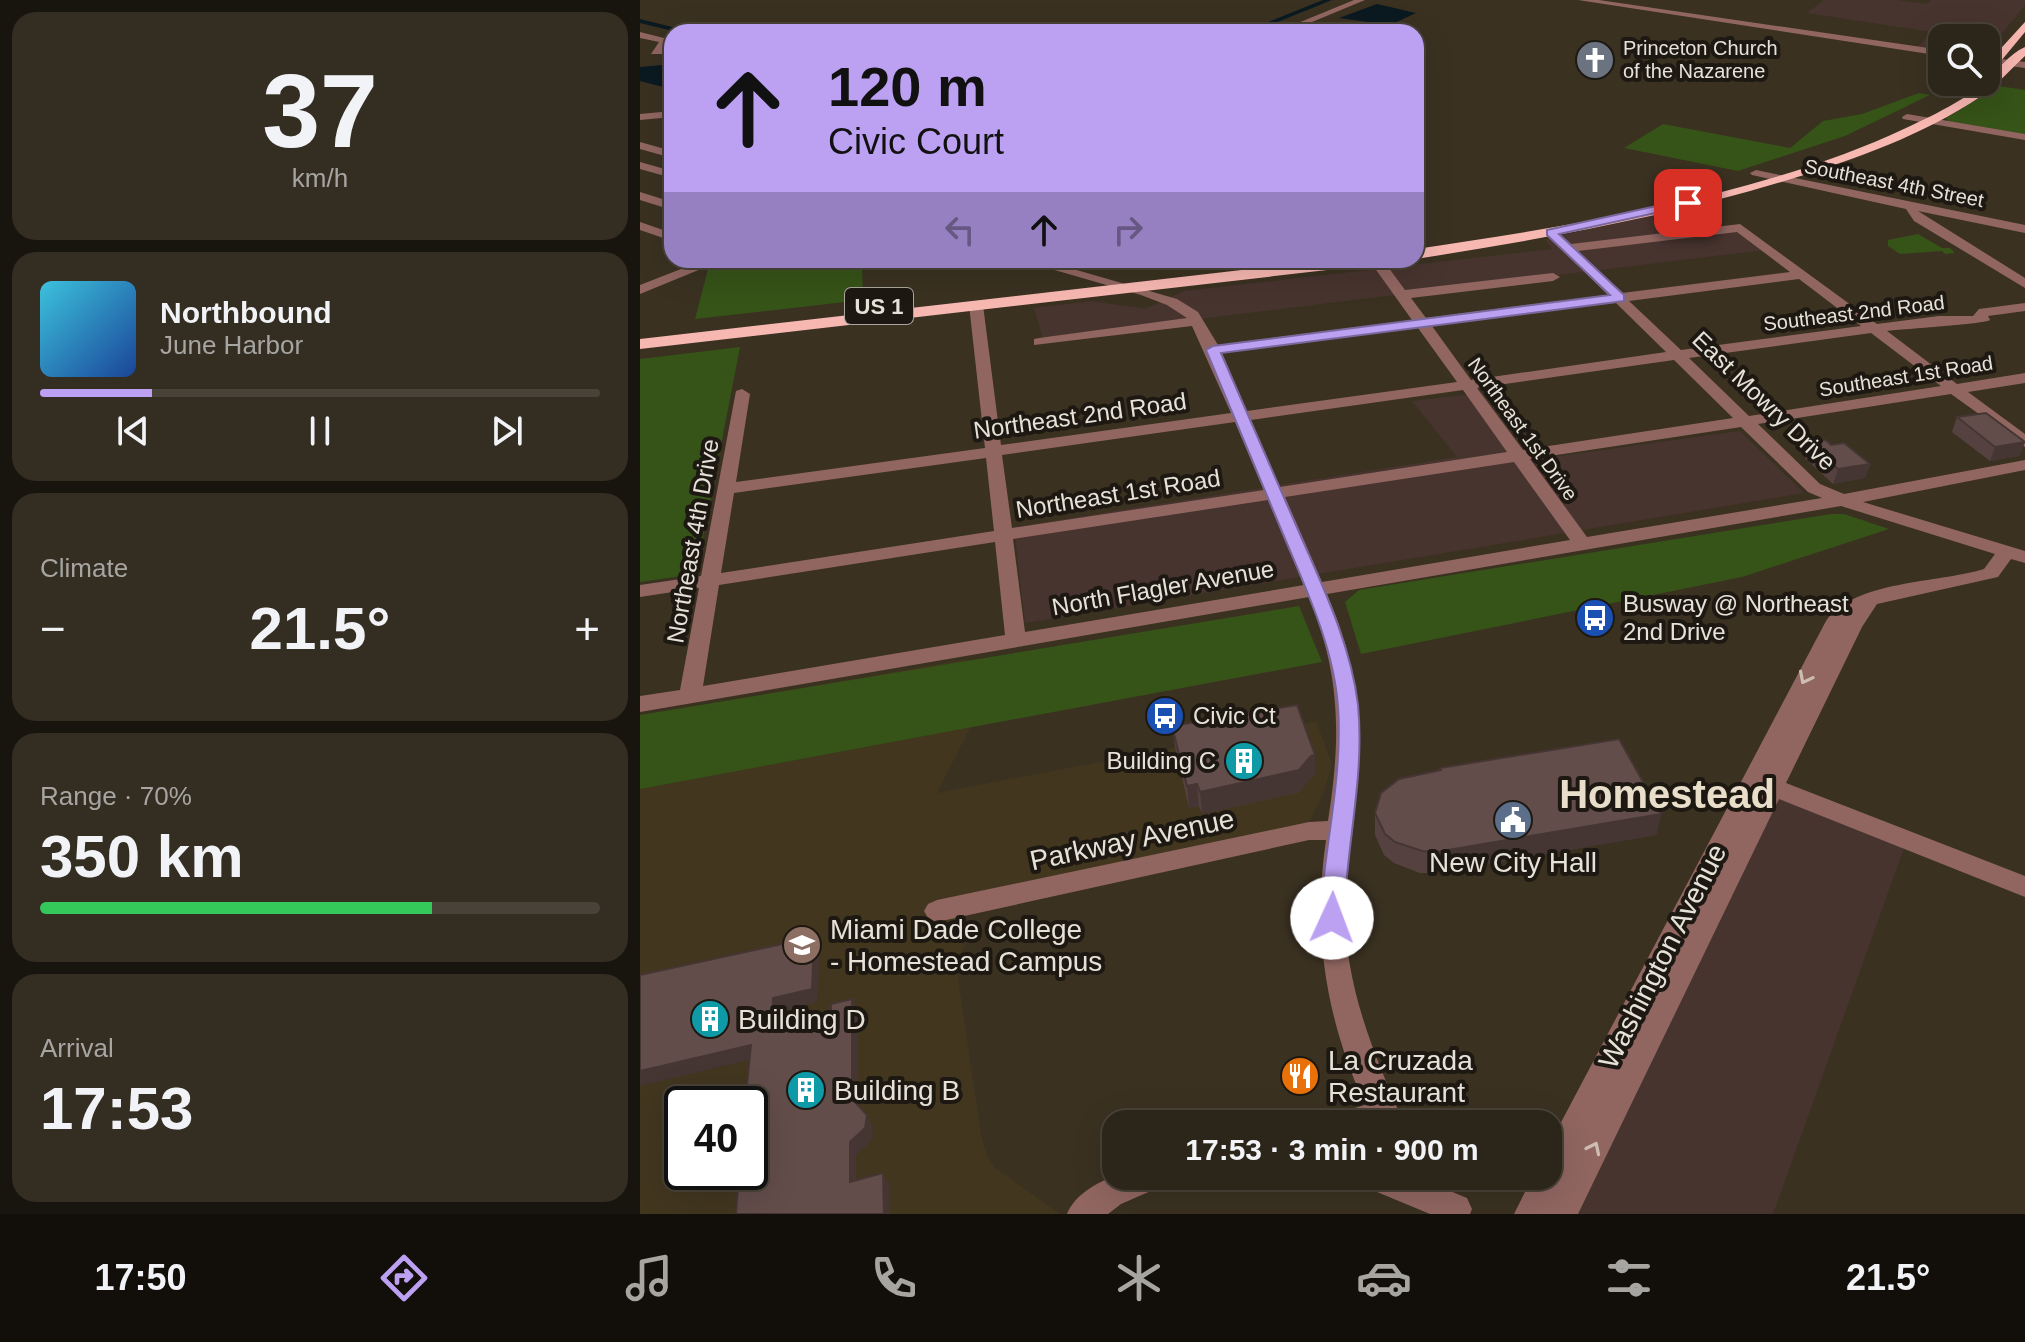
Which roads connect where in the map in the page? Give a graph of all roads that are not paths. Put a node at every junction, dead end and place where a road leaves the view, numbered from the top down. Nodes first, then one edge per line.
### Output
1 (1361, 0) edge
2 (1582, 0) edge
3 (1601, 0) edge
4 (1666, 2) edge
5 (1700, 3) dead end
6 (1695, 16) junction
7 (1300, 24) edge
8 (2025, 25) edge
9 (642, 37) edge
10 (664, 41) edge
11 (664, 45) edge
12 (2025, 50) edge
13 (664, 51) edge
14 (1928, 51) edge
15 (2000, 51) edge
16 (2019, 65) edge
17 (1944, 96) edge
18 (664, 115) edge
19 (640, 117) edge
20 (653, 117) junction
21 (1907, 117) junction
22 (1929, 121) junction
23 (640, 127) edge
24 (2025, 137) edge
25 (640, 145) edge
26 (664, 152) edge
27 (640, 165) edge
28 (664, 172) edge
29 (1756, 173) junction
30 (1775, 179) junction
31 (640, 196) edge
32 (664, 204) edge
33 (1627, 205) junction
34 (1912, 207) junction
35 (1531, 225) junction
36 (640, 226) edge
37 (2025, 229) edge
38 (1551, 232) junction
39 (664, 234) edge
40 (1424, 242) edge
41 (1568, 248) junction
42 (1440, 250) junction
43 (1424, 253) edge
44 (695, 268) edge
45 (1053, 268) edge
46 (1077, 268) edge
47 (1086, 268) edge
48 (1212, 268) edge
49 (1301, 268) edge
50 (1380, 268) edge
51 (1803, 274) junction
52 (1553, 277) dead end
53 (1100, 281) junction
54 (2025, 284) edge
55 (1130, 287) junction
56 (642, 288) edge
57 (1402, 295) junction
58 (1620, 298) junction
59 (976, 305) junction
60 (2025, 307) edge
61 (1188, 321) junction
62 (1422, 323) junction
63 (1874, 329) junction
64 (640, 333) edge
65 (1039, 342) dead end
66 (640, 344) edge
67 (1213, 350) junction
68 (1679, 356) junction
69 (2025, 378) edge
70 (1468, 386) junction
71 (1954, 389) junction
72 (742, 394) dead end
73 (1242, 418) junction
74 (1746, 422) junction
75 (2025, 442) edge
76 (993, 453) junction
77 (1518, 456) junction
78 (2025, 465) edge
79 (726, 489) junction
80 (1274, 494) junction
81 (1838, 500) junction
82 (1004, 536) junction
83 (1582, 543) junction
84 (2016, 554) edge
85 (711, 581) junction
86 (1315, 589) junction
87 (640, 591) edge
88 (1016, 640) junction
89 (690, 696) junction
90 (640, 704) edge
91 (1763, 782) junction
92 (1340, 830) junction
93 (2025, 887) edge
94 (937, 911) dead end
95 (1382, 1110) edge
96 (1117, 1190) edge
97 (1408, 1190) edge
98 (1436, 1190) edge
99 (1459, 1212) edge
100 (1083, 1214) edge
101 (1530, 1214) edge
102 (1561, 1214) edge

1 - 7 street
2 - 6 street
3 - 4 street
4 - 5 street
4 - 6 street
6 - 14 street
8 - 15 highway
9 - 10 street
11 - 13 street
12 - 16 highway
16 - 22 highway
17 - 21 highway
18 - 20 street
19 - 20 street
20 - 23 street
21 - 22 street
21 - 29 highway
22 - 24 street
22 - 30 highway
25 - 26 street
27 - 28 street
29 - 30 street, Southeast 4th Street
29 - 33 highway
30 - 34 street, Southeast 4th Street
30 - 38 highway
31 - 32 street
33 - 35 highway
33 - 38 highway
34 - 37 street, Southeast 4th Street
34 - 54 street
35 - 40 highway
35 - 42 highway
36 - 39 street
38 - 41 street, East Mowry Drive
38 - 42 highway
41 - 51 street
41 - 58 street, East Mowry Drive
42 - 43 highway
44 - 56 street
45 - 46 street
47 - 53 street
48 - 53 highway, US 1
49 - 55 highway, US 1
50 - 57 street, Northeast 1st Drive
51 - 58 street
51 - 63 street
52 - 57 street
53 - 55 street
53 - 64 highway, US 1
55 - 59 highway, US 1
55 - 61 street
57 - 62 street, Northeast 1st Drive
58 - 62 street
58 - 68 street, East Mowry Drive
59 - 66 highway, US 1
59 - 76 street
60 - 63 street, Southeast 2nd Road
61 - 65 street
61 - 67 street
62 - 67 street
62 - 70 street, Northeast 1st Drive
63 - 68 street, Southeast 2nd Road
63 - 71 street
67 - 73 street
68 - 70 street, Northeast 2nd Road
68 - 74 street, East Mowry Drive
69 - 71 street, Southeast 1st Road
70 - 73 street, Northeast 2nd Road
70 - 77 street, Northeast 1st Drive
71 - 74 street, Southeast 1st Road
71 - 75 street
72 - 79 street, Northeast 4th Drive
73 - 76 street, Northeast 2nd Road
73 - 80 street
74 - 77 street, Northeast 1st Road
74 - 81 street, East Mowry Drive
76 - 79 street, Northeast 2nd Road
76 - 82 street
77 - 80 street, Northeast 1st Road
77 - 83 street, Northeast 1st Drive
78 - 81 street, North Flagler Avenue
79 - 85 street, Northeast 4th Drive
80 - 82 street, Northeast 1st Road
80 - 86 street
81 - 83 street, North Flagler Avenue
81 - 84 street, East Mowry Drive
82 - 85 street, Northeast 1st Road
82 - 88 street
83 - 86 street, North Flagler Avenue
84 - 91 street, Washington Avenue
85 - 87 street, Northeast 1st Road
85 - 89 street, Northeast 4th Drive
86 - 88 street, North Flagler Avenue
86 - 92 street
88 - 89 street, North Flagler Avenue
89 - 90 street, North Flagler Avenue
91 - 93 street
91 - 101 street, Washington Avenue
102 -> 91 street, Washington Avenue
92 - 94 street, Parkway Avenue
92 - 95 street
96 - 100 street
97 - 99 street
98 - 99 street

